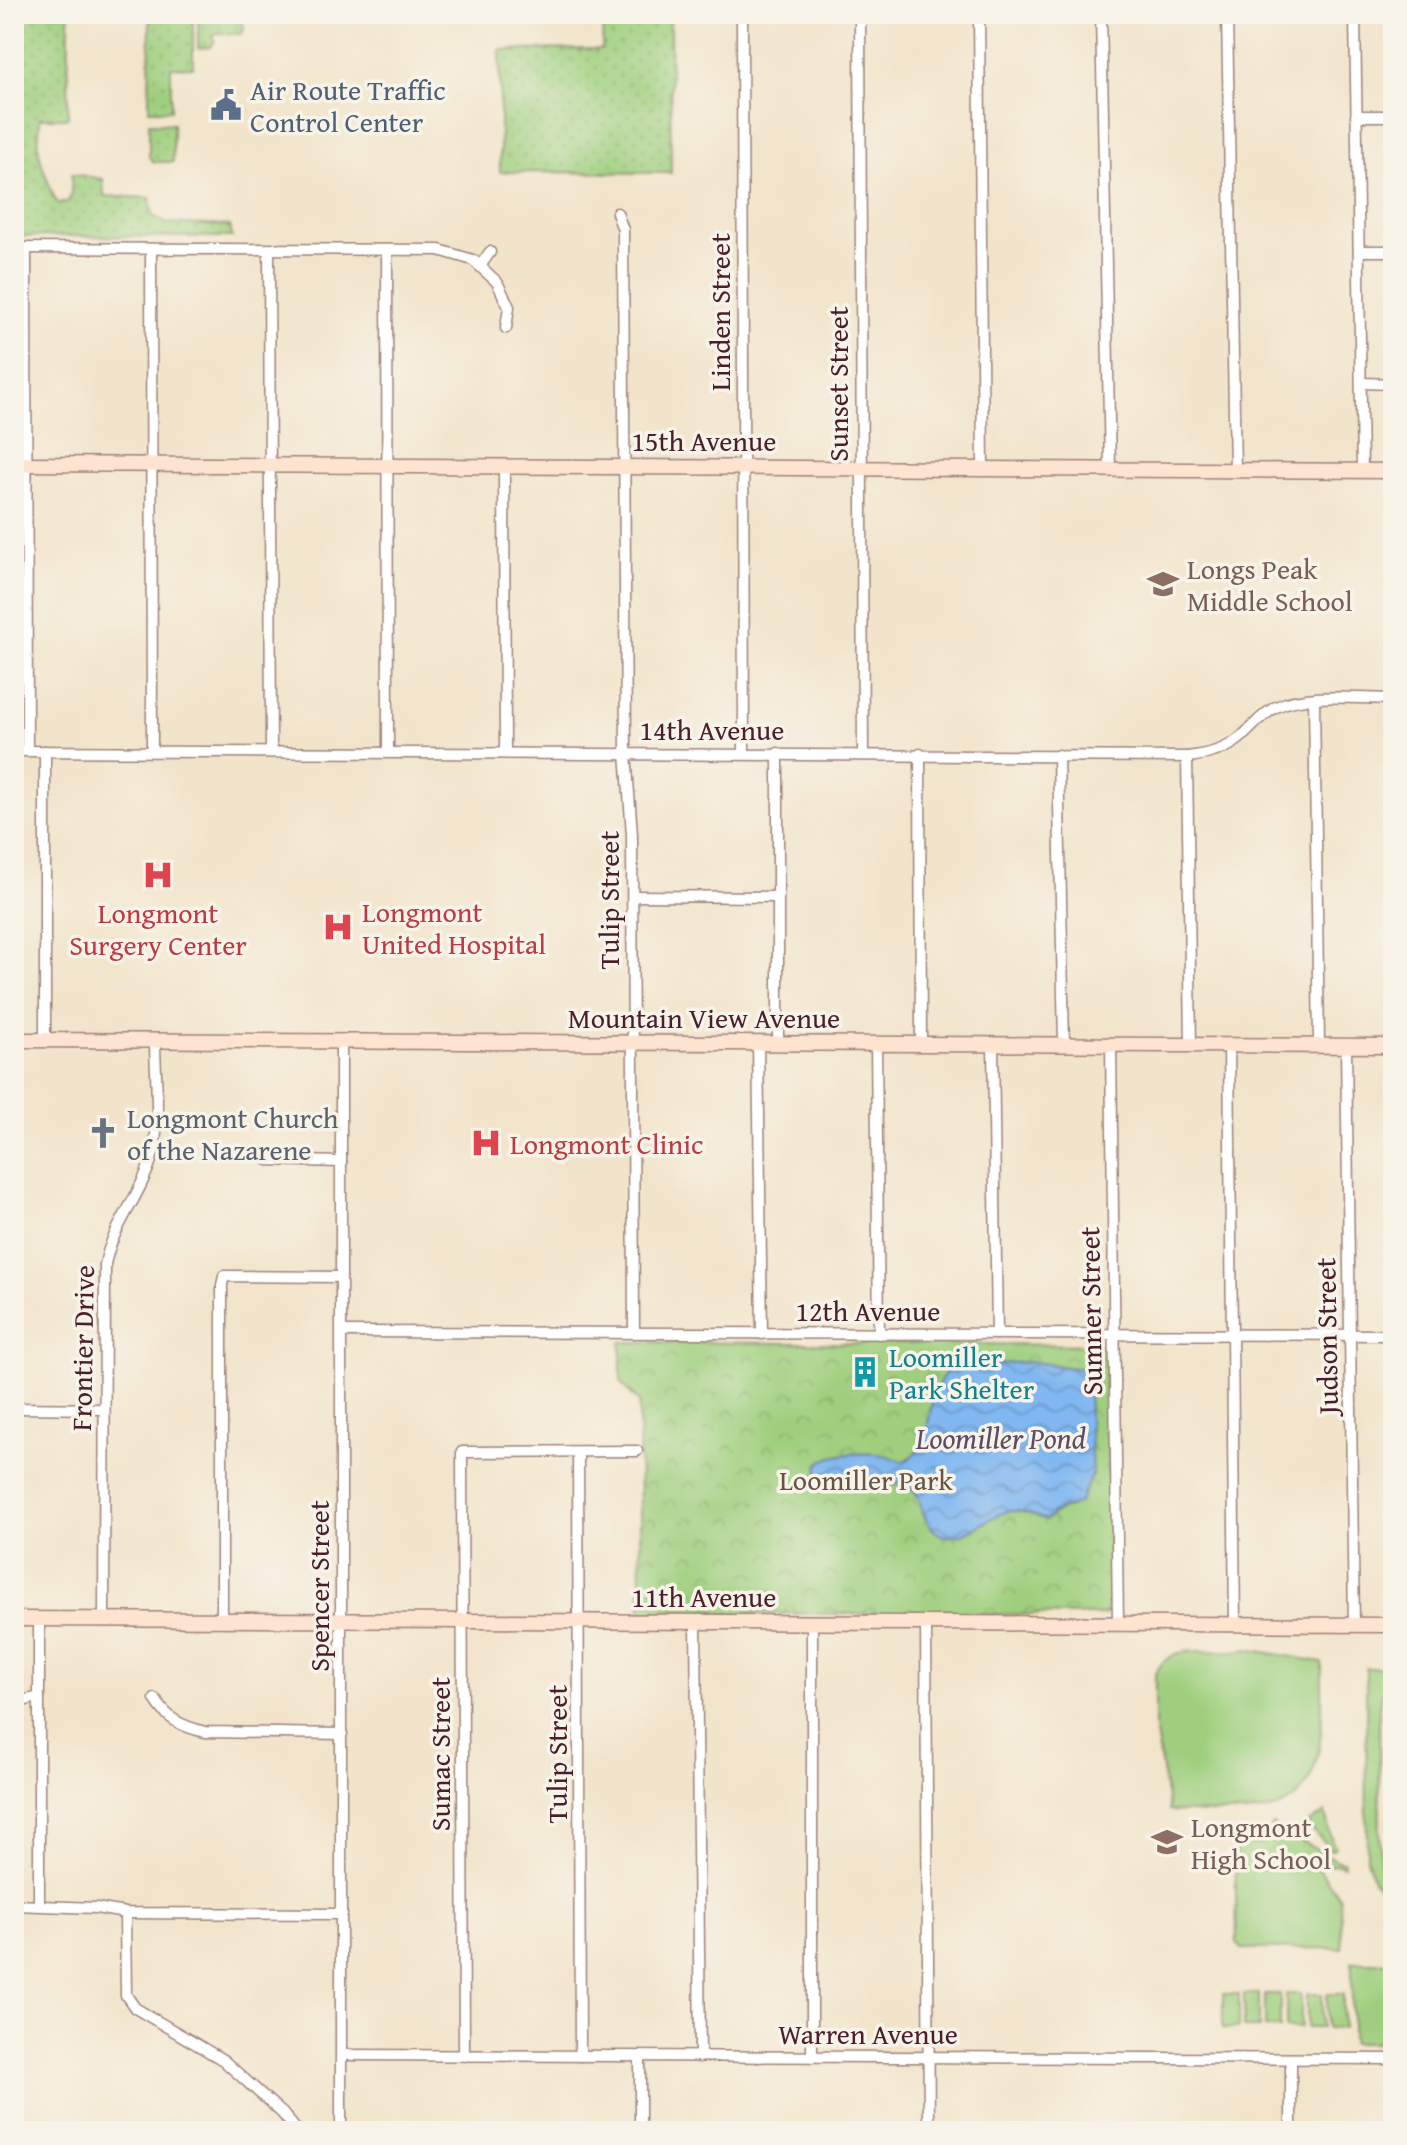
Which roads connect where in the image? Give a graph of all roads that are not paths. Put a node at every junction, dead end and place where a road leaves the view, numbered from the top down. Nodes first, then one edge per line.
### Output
1 (742, 14) edge
2 (860, 14) edge
3 (979, 14) edge
4 (1101, 14) edge
5 (1227, 14) edge
6 (1355, 14) edge
7 (1356, 116) junction
8 (1393, 116) edge
9 (617, 213) dead end
10 (20, 248) edge
11 (151, 249) junction
12 (269, 250) junction
13 (387, 250) junction
14 (1359, 251) junction
15 (1393, 251) edge
16 (490, 252) dead end
17 (480, 266) junction
18 (506, 328) dead end
19 (1361, 383) junction
20 (1393, 384) edge
21 (20, 464) edge
22 (152, 464) junction
23 (270, 465) junction
24 (388, 465) junction
25 (504, 465) junction
26 (624, 466) junction
27 (744, 466) junction
28 (862, 467) junction
29 (983, 468) junction
30 (1110, 469) junction
31 (1235, 470) junction
32 (1362, 471) junction
33 (1393, 471) edge
34 (1314, 699) junction
35 (1393, 699) edge
36 (14, 751) edge
37 (27, 751) junction
38 (45, 751) junction
39 (152, 751) junction
40 (271, 751) junction
41 (388, 751) junction
42 (505, 752) junction
43 (626, 753) junction
44 (778, 753) junction
45 (863, 753) junction
46 (744, 754) junction
47 (920, 754) junction
48 (1058, 755) junction
49 (1187, 757) junction
50 (633, 896) junction
51 (778, 897) junction
52 (14, 1040) edge
53 (45, 1040) junction
54 (155, 1040) junction
55 (341, 1041) junction
56 (632, 1043) junction
57 (758, 1043) junction
58 (778, 1043) junction
59 (876, 1043) junction
60 (921, 1044) junction
61 (993, 1044) junction
62 (1064, 1044) junction
63 (1111, 1045) junction
64 (1191, 1045) junction
65 (1229, 1045) junction
66 (1319, 1045) junction
67 (1346, 1046) junction
68 (1393, 1046) edge
69 (268, 1160) dead end
70 (341, 1162) junction
71 (341, 1277) junction
72 (342, 1332) junction
73 (634, 1333) junction
74 (762, 1334) junction
75 (879, 1334) junction
76 (997, 1334) junction
77 (1115, 1335) junction
78 (1232, 1335) junction
79 (1350, 1335) junction
80 (1393, 1335) edge
81 (14, 1408) edge
82 (104, 1409) junction
83 (637, 1451) dead end
84 (578, 1452) junction
85 (14, 1619) edge
86 (39, 1619) junction
87 (104, 1619) junction
88 (222, 1620) junction
89 (342, 1620) junction
90 (462, 1621) junction
91 (578, 1622) junction
92 (696, 1622) junction
93 (812, 1622) junction
94 (926, 1623) junction
95 (1118, 1624) junction
96 (1235, 1624) junction
97 (1354, 1625) junction
98 (1393, 1625) edge
99 (39, 1697) junction
100 (155, 1699) dead end
101 (14, 1703) edge
102 (342, 1734) junction
103 (14, 1905) edge
104 (39, 1905) junction
105 (125, 1913) junction
106 (342, 1914) junction
107 (342, 2055) junction
108 (464, 2056) junction
109 (580, 2056) junction
110 (640, 2057) junction
111 (700, 2057) junction
112 (812, 2057) junction
113 (929, 2058) junction
114 (1291, 2059) junction
115 (1393, 2059) edge
116 (297, 2131) edge
117 (341, 2131) edge
118 (640, 2131) edge
119 (929, 2131) edge
120 (1291, 2131) edge

1 - 27 street, Linden Street
2 - 28 street, Sunset Street
3 - 29 street
4 - 30 street
5 - 31 street
6 - 7 street
7 - 8 street
7 - 14 street
9 - 26 street, Tulip Street
10 - 11 street
10 - 21 street
11 - 12 street
11 - 22 street
12 - 13 street
12 - 23 street
13 - 17 street
13 - 24 street
14 - 15 street
14 - 19 street
16 - 17 street
17 - 18 street
19 - 20 street
19 - 32 street
21 - 22 street, 15th Avenue
21 - 37 street
22 - 23 street, 15th Avenue
22 - 39 street
23 - 24 street, 15th Avenue
23 - 40 street
24 - 25 street, 15th Avenue
24 - 41 street
25 - 26 street, 15th Avenue
25 - 42 street
26 - 27 street, 15th Avenue
26 - 43 street, Tulip Street
27 - 28 street, 15th Avenue
27 - 46 street, Linden Street
28 - 29 street, 15th Avenue
28 - 45 street, Sunset Street
29 - 30 street, 15th Avenue
30 - 31 street, 15th Avenue
31 - 32 street, 15th Avenue
32 - 33 street, 15th Avenue
34 - 35 street, 14th Avenue
34 - 49 street, 14th Avenue
34 - 66 street
36 - 37 street, 14th Avenue
37 - 38 street, 14th Avenue
38 - 39 street, 14th Avenue
38 - 53 street
39 - 40 street, 14th Avenue
40 - 41 street, 14th Avenue
41 - 42 street, 14th Avenue
42 - 43 street, 14th Avenue
43 - 46 street, 14th Avenue
43 - 50 street, Tulip Street
44 - 45 street, 14th Avenue
44 - 46 street, 14th Avenue
44 - 51 street
45 - 47 street, 14th Avenue
47 - 48 street, 14th Avenue
47 - 60 street
48 - 49 street, 14th Avenue
48 - 62 street
49 - 64 street
50 - 51 street
50 - 56 street, Tulip Street
51 - 58 street
52 - 53 street, Mountain View Avenue
53 - 54 street, Mountain View Avenue
54 - 55 street, Mountain View Avenue
54 - 82 street, Frontier Drive
55 - 56 street, Mountain View Avenue
55 - 70 street, Spencer Street
56 - 57 street, Mountain View Avenue
56 - 73 street, Tulip Street
57 - 58 street, Mountain View Avenue
57 - 74 street
58 - 59 street, Mountain View Avenue
59 - 60 street, Mountain View Avenue
59 - 75 street
60 - 61 street, Mountain View Avenue
61 - 62 street, Mountain View Avenue
61 - 76 street
62 - 63 street, Mountain View Avenue
63 - 64 street, Mountain View Avenue
63 - 77 street, Sumner Street
64 - 65 street, Mountain View Avenue
65 - 66 street, Mountain View Avenue
65 - 78 street
66 - 67 street, Mountain View Avenue
67 - 68 street, Mountain View Avenue
67 - 79 street, Judson Street
69 - 70 street
70 - 71 street, Spencer Street
71 - 72 street, Spencer Street
71 - 88 street
72 - 73 street, 12th Avenue
72 - 89 street, Spencer Street
73 - 74 street, 12th Avenue
74 - 75 street, 12th Avenue
75 - 76 street, 12th Avenue
76 - 77 street, 12th Avenue
77 - 78 street, 12th Avenue
77 - 95 street, Sumner Street
78 - 79 street, 12th Avenue
78 - 96 street
79 - 80 street, 12th Avenue
79 - 97 street, Judson Street
81 - 82 street
82 - 87 street, Frontier Drive
83 - 84 street
84 - 90 street, Sumac Street
84 - 91 street, Tulip Street
85 - 86 street, 11th Avenue
86 - 87 street, 11th Avenue
86 - 99 street
87 - 88 street, 11th Avenue
88 - 89 street, 11th Avenue
89 - 90 street, 11th Avenue
89 - 102 street, Spencer Street
90 - 91 street, 11th Avenue
90 - 108 street, Sumac Street
91 - 92 street, 11th Avenue
91 - 109 street, Tulip Street
92 - 93 street, 11th Avenue
92 - 111 street
93 - 94 street, 11th Avenue
93 - 112 street
94 - 95 street, 11th Avenue
94 - 113 street
95 - 96 street, 11th Avenue
96 - 97 street, 11th Avenue
97 - 98 street, 11th Avenue
99 - 101 street
99 - 104 street
100 - 102 street
102 - 106 street, Spencer Street
103 - 104 street
104 - 105 street
105 - 106 street
105 - 116 street
106 - 107 street, Spencer Street
107 - 108 street, Warren Avenue
107 - 117 street, Spencer Street
108 - 109 street, Warren Avenue
109 - 110 street, Warren Avenue
110 - 111 street, Warren Avenue
110 - 118 street
111 - 112 street, Warren Avenue
112 - 113 street, Warren Avenue
113 - 114 street, Warren Avenue
113 - 119 street
114 - 115 street, Warren Avenue
114 - 120 street

